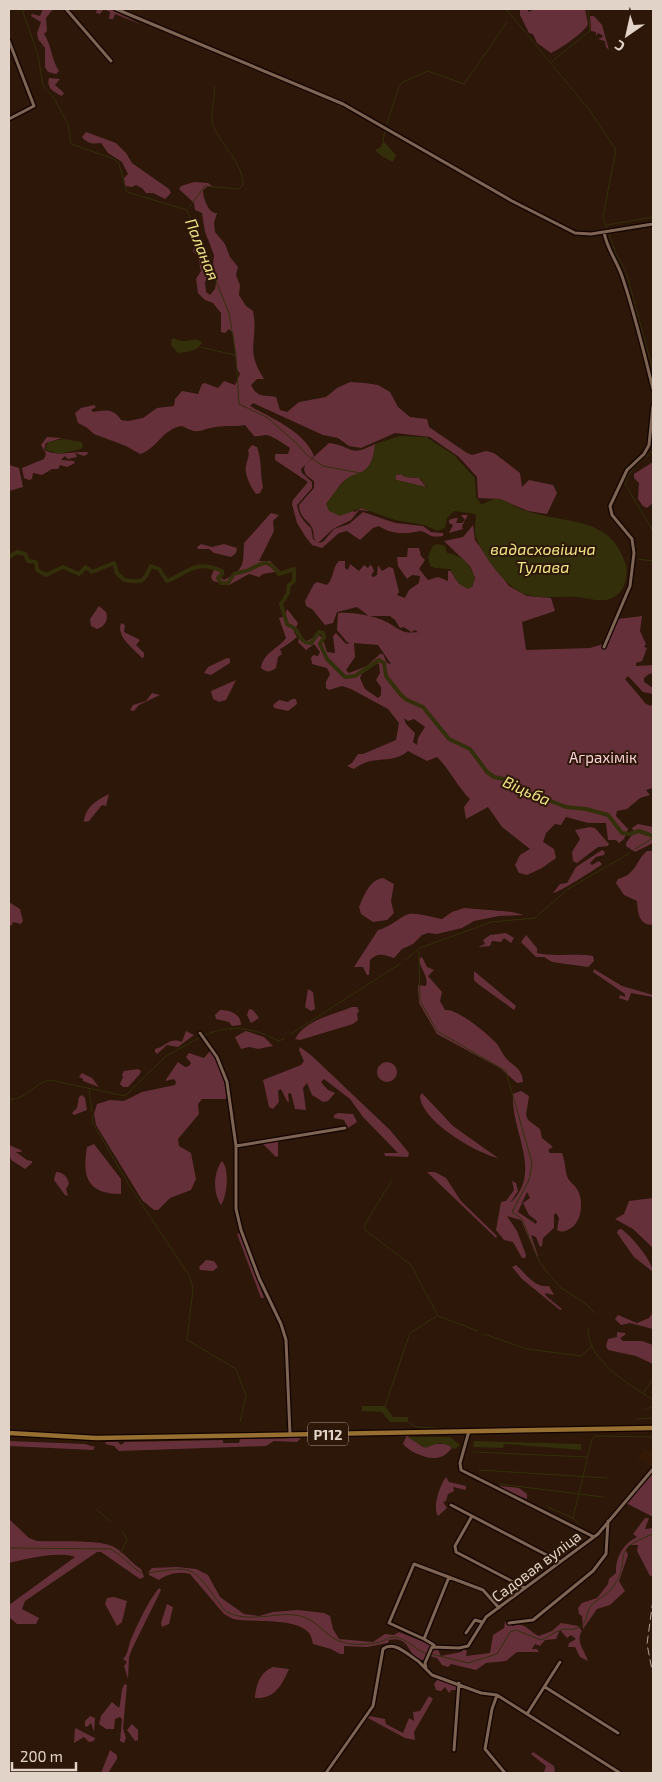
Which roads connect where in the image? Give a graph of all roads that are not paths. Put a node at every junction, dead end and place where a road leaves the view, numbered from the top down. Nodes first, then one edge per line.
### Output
1 (66, 9) edge
2 (116, 9) edge
3 (9, 41) edge
4 (111, 60) dead end
5 (9, 120) edge
6 (653, 224) edge
7 (604, 232) junction
8 (653, 389) edge
9 (653, 406) edge
10 (604, 647) dead end
11 (200, 1033) dead end
12 (346, 1128) dead end
13 (237, 1146) junction
14 (653, 1428) edge
15 (469, 1431) junction
16 (9, 1433) edge
17 (290, 1434) junction
18 (653, 1468) edge
19 (451, 1505) dead end
20 (472, 1516) junction
21 (608, 1521) junction
22 (594, 1537) junction
23 (560, 1562) junction
24 (449, 1576) junction
25 (525, 1588) junction
26 (499, 1608) junction
27 (482, 1622) junction
28 (509, 1623) dead end
29 (466, 1633) dead end
30 (424, 1638) junction
31 (435, 1646) junction
32 (418, 1661) junction
33 (426, 1661) junction
34 (560, 1662) dead end
35 (426, 1669) junction
36 (459, 1683) junction
37 (545, 1687) junction
38 (497, 1696) junction
39 (527, 1714) junction
40 (618, 1733) dead end
41 (454, 1750) dead end
42 (326, 1773) edge
43 (505, 1773) edge
44 (620, 1773) edge

1 - 4 street
2 - 7 street
3 - 5 street
6 - 7 street
7 - 8 street
9 - 10 street
11 - 13 street
12 - 13 street
13 - 17 street
14 - 15 main road, Р112
15 - 17 main road, Р112
15 - 22 street
16 - 17 main road, Р112
18 - 21 street, Садовая вуліца
19 - 20 street
20 - 23 street
20 - 25 street
21 - 22 street, Садовая вуліца
21 - 28 street
22 - 23 street, Садовая вуліца
23 - 25 street, Садовая вуліца
24 - 26 street
24 - 30 street
24 - 30 street
25 - 26 street, Садовая вуліца
26 - 27 street, Садовая вуліца
27 - 29 street
27 - 31 street, Садовая вуліца
30 - 31 street
31 - 33 street
32 - 33 street
32 - 35 street
32 - 42 street
33 - 35 street
34 - 37 street
35 - 36 street
36 - 38 street
36 - 41 street
37 - 39 street
37 - 40 street
38 - 39 street
38 - 43 street
39 - 44 street

